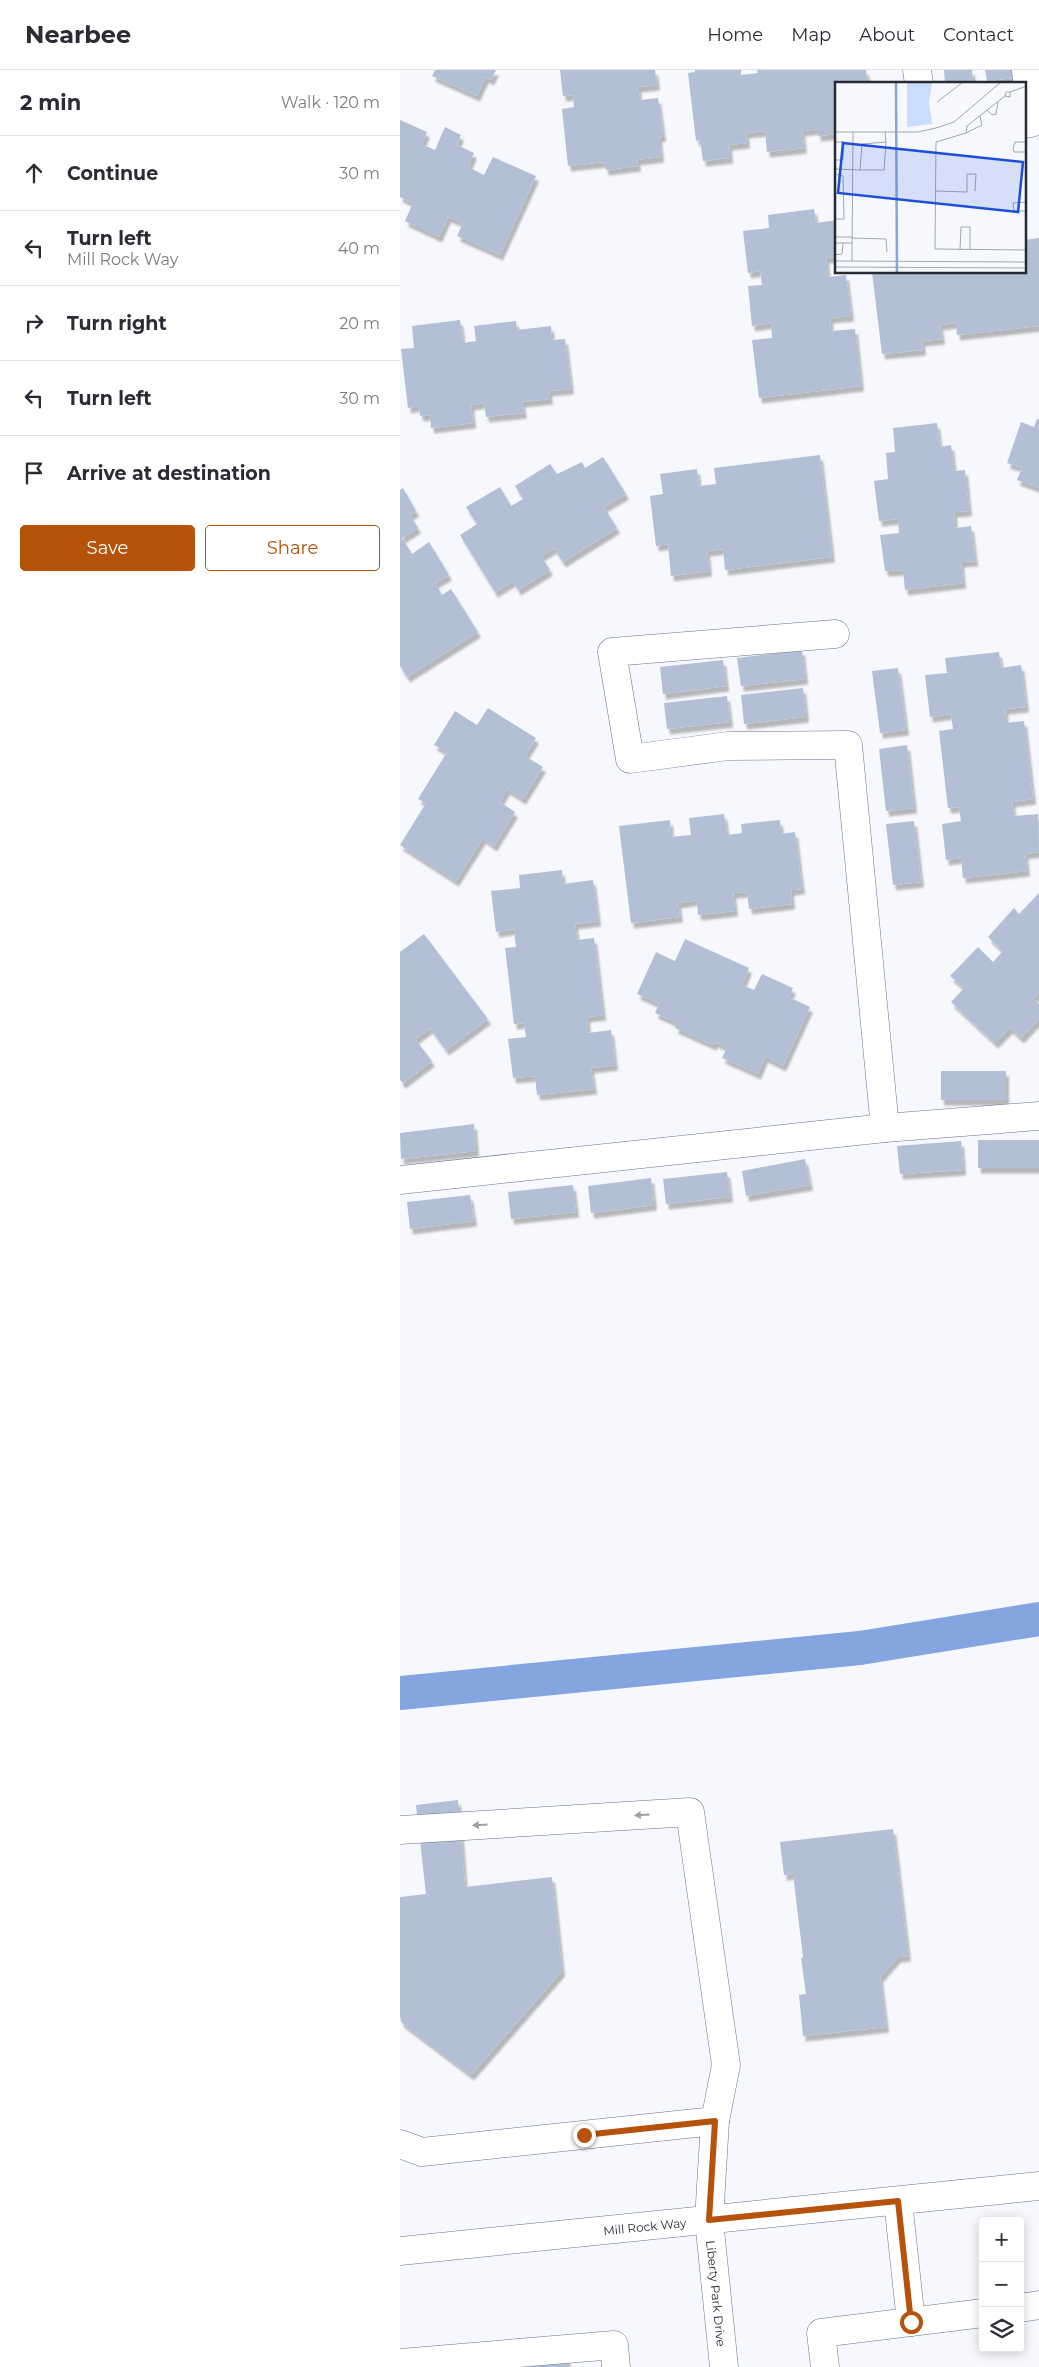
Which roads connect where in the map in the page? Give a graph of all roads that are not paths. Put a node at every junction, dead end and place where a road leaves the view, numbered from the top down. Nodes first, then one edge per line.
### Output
1 (1026, 70) edge
2 (1026, 124) edge
3 (835, 634) dead end
4 (1039, 1116) edge
5 (885, 1128) junction
6 (400, 1180) edge
7 (400, 1830) edge
8 (715, 2121) junction
9 (400, 2144) edge
10 (1039, 2186) edge
11 (898, 2201) junction
12 (709, 2220) junction
13 (400, 2251) edge
14 (1039, 2305) edge
15 (1024, 2307) edge
16 (979, 2313) edge
17 (911, 2322) junction
18 (400, 2363) edge
19 (616, 2367) edge
20 (724, 2367) edge
21 (825, 2367) edge

1 - 2 street
3 - 5 street
4 - 5 street
5 - 6 street
8 -> 7 street, Liberty Park Drive
8 - 9 street
8 - 12 street, Liberty Park Drive
10 - 11 street, Mill Rock Way
11 - 12 street, Mill Rock Way
11 - 17 street
12 - 13 street, Mill Rock Way
12 - 20 street, Liberty Park Drive
14 - 15 street
16 - 17 street
17 - 21 street
18 - 19 street

